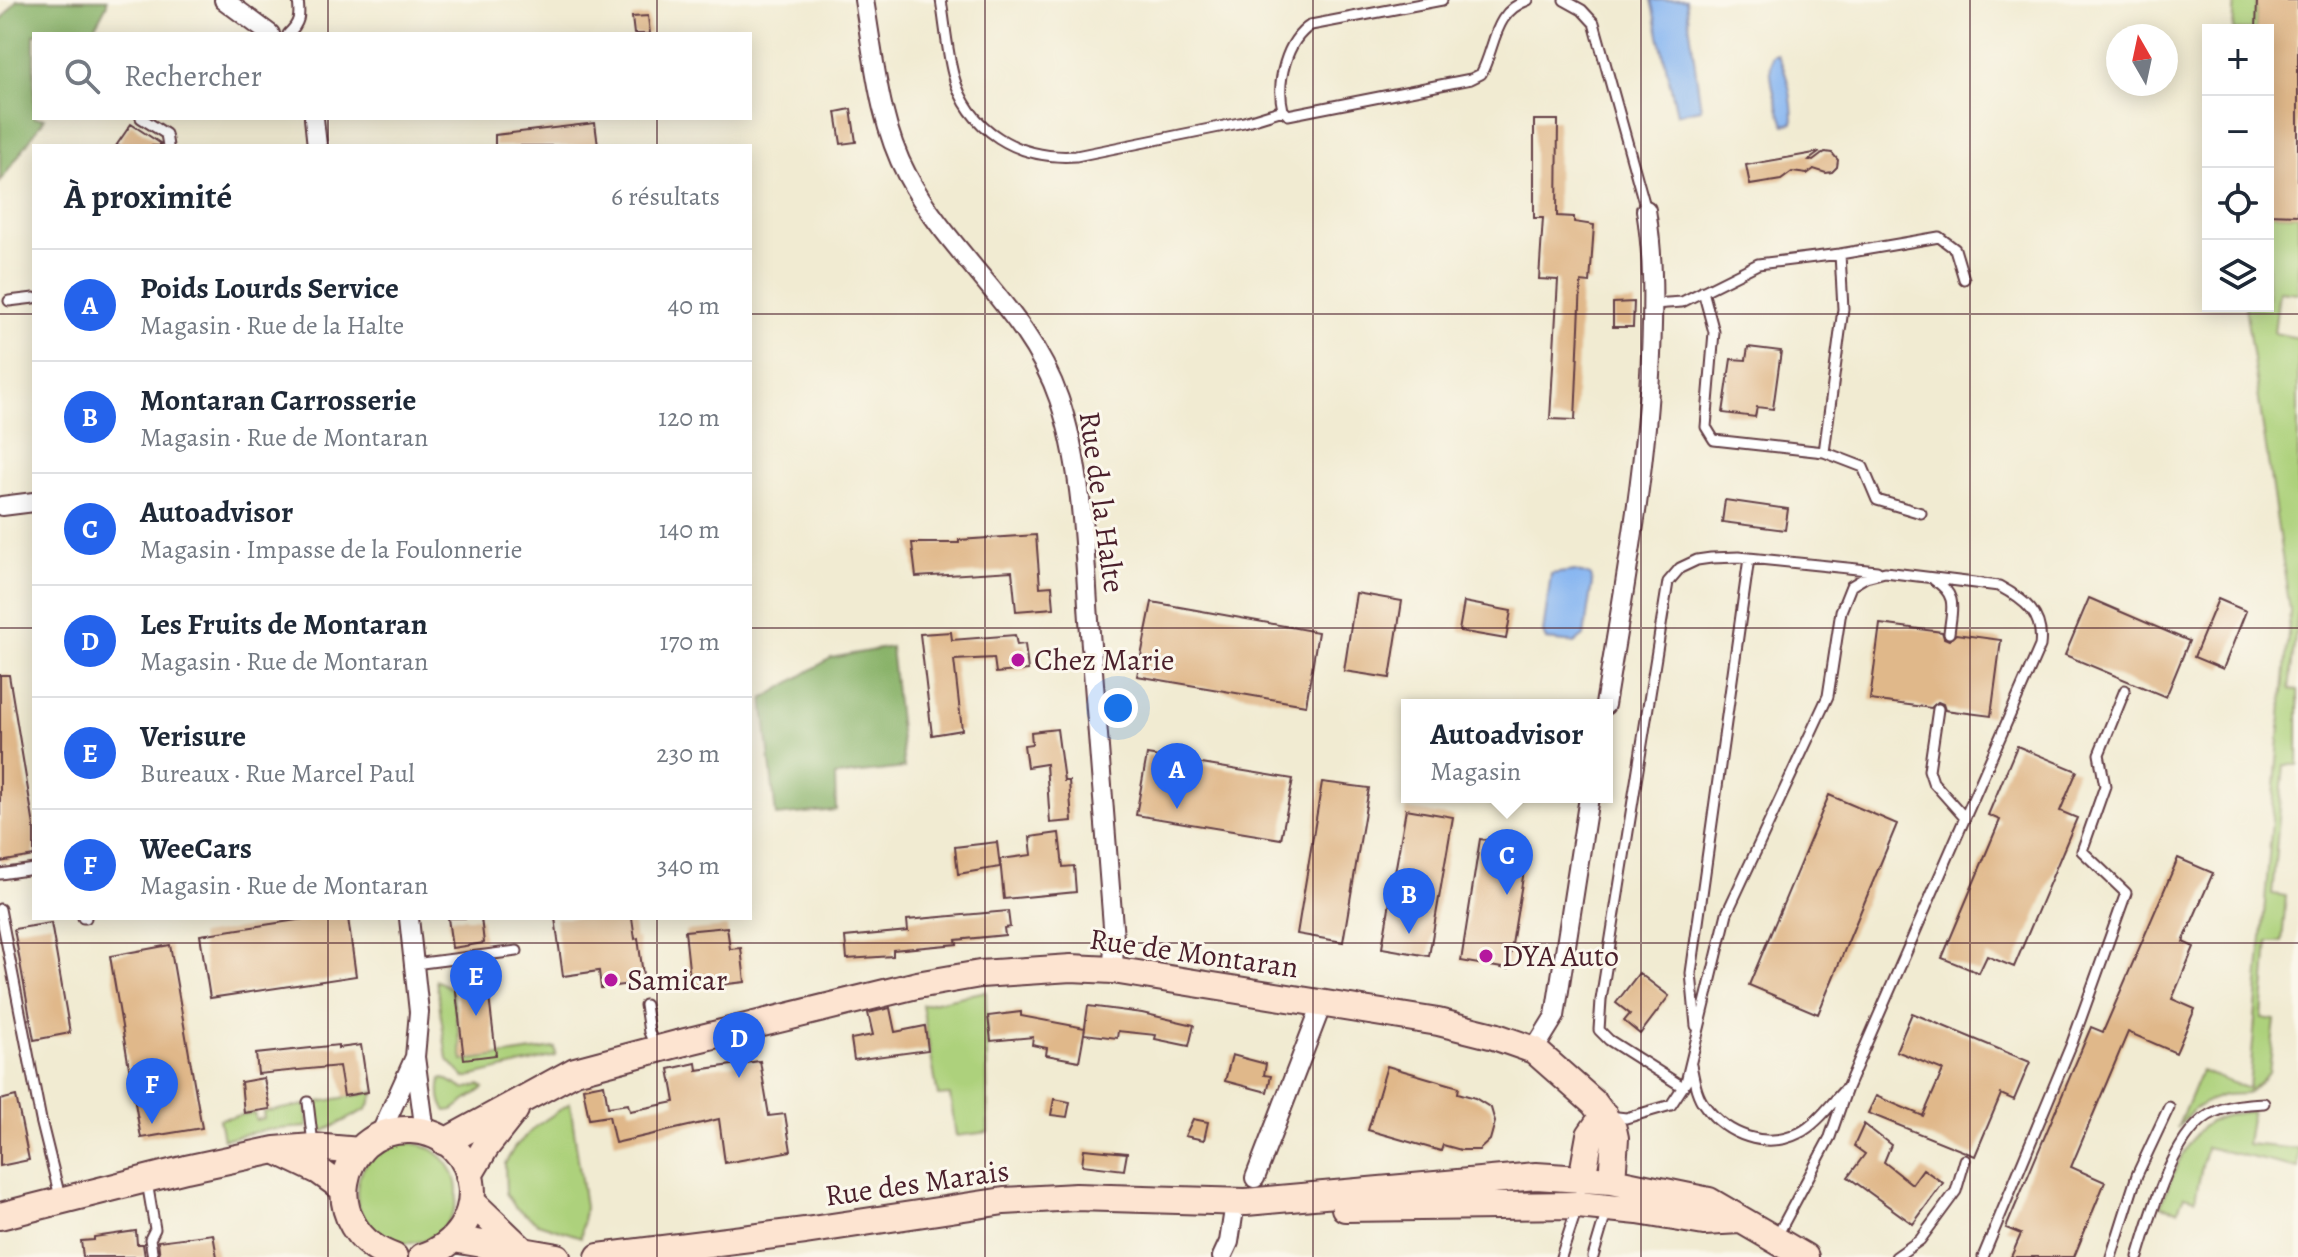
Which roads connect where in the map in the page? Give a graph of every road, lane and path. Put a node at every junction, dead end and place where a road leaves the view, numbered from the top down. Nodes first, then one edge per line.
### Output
1 (224, 0) edge
2 (298, 0) edge
3 (864, 0) edge
4 (941, 0) edge
5 (1442, 0) edge
6 (1528, 0) edge
7 (1564, 0) edge
8 (267, 32) edge
9 (290, 32) edge
10 (1283, 110) junction
11 (144, 120) edge
12 (314, 120) edge
13 (168, 144) edge
14 (317, 144) edge
15 (1646, 210) joint
16 (1840, 254) junction
17 (1964, 279) dead end
18 (1703, 291) junction
19 (32, 298) edge
20 (9, 301) dead end
21 (1653, 304) junction
22 (1824, 452) junction
23 (32, 502) edge
24 (1, 505) edge
25 (1921, 513) dead end
26 (1749, 558) junction
27 (1885, 572) junction
28 (1930, 577) junction
29 (1949, 633) dead end
30 (2125, 690) dead end
31 (1606, 699) edge
32 (1938, 709) dead end
33 (1588, 803) edge
34 (1965, 818) junction
35 (32, 869) edge
36 (0, 874) edge
37 (0, 909) edge
38 (409, 920) edge
39 (517, 951) dead end
40 (414, 964) junction
41 (1113, 970) junction
42 (1322, 1004) junction
43 (645, 1005) dead end
44 (1697, 1034) junction
45 (656, 1050) junction
46 (1534, 1050) junction
47 (415, 1057) junction
48 (1691, 1062) junction
49 (1683, 1087) junction
50 (1847, 1088) junction
51 (523, 1100) junction
52 (308, 1102) dead end
53 (2264, 1103) dead end
54 (2169, 1107) dead end
55 (1604, 1115) junction
56 (435, 1137) junction
57 (370, 1144) junction
58 (313, 1147) junction
59 (275, 1150) junction
60 (1965, 1160) dead end
61 (146, 1179) junction
62 (1582, 1179) junction
63 (1612, 1181) junction
64 (471, 1188) junction
65 (344, 1189) junction
66 (1246, 1194) junction
67 (61, 1200) junction
68 (1578, 1205) junction
69 (1607, 1207) junction
70 (0, 1216) edge
71 (1740, 1220) junction
72 (454, 1239) junction
73 (1775, 1239) junction
74 (521, 1249) junction
75 (386, 1256) edge
76 (153, 1257) edge
77 (422, 1257) edge
78 (557, 1257) edge
79 (599, 1257) edge
80 (1222, 1257) edge
81 (1561, 1257) edge
82 (1593, 1257) edge
83 (1805, 1257) edge
84 (1896, 1257) edge
85 (1983, 1257) edge
86 (2111, 1257) edge
87 (2138, 1257) edge

1 - 8 street
2 - 9 lane
3 - 41 street, Rue de la Halte
4 - 10 lane
5 - 10 lane
6 - 10 lane
7 - 15 lane
11 - 13 lane
12 - 14 street
15 - 21 street
16 - 17 lane
16 - 18 lane
16 - 22 lane
18 - 21 lane
18 - 22 lane
19 - 20 lane
21 - 31 street
22 - 25 lane
23 - 24 street
26 - 27 lane
26 - 44 lane
26 - 49 lane
27 - 28 lane
27 - 44 lane
28 - 29 lane
28 - 34 lane
30 - 85 lane
32 - 34 lane
33 - 46 street
34 - 50 lane
35 - 36 lane
37 - 67 lane
38 - 40 street
39 - 40 lane
40 - 47 street
41 - 42 street, Rue de Montaran
41 - 45 street, Rue de Montaran
42 - 46 street, Rue de Montaran
42 - 66 street
43 - 45 lane
44 - 48 lane
45 - 51 street, Rue de Montaran
46 - 55 street, Rue de Montaran
47 - 56 street
47 - 57 street
48 - 49 lane
48 - 50 lane
49 - 55 lane
50 - 73 lane
51 - 56 street, Rue de Montaran
51 - 64 street, Rue de Montaran
52 - 58 lane
53 - 87 lane
54 - 86 lane
55 - 62 street
55 - 63 street
56 - 57 street, Rue de Montaran
56 - 64 street
57 - 58 street, Rue de Montaran
57 - 65 street
58 - 59 street, Rue de Montaran
59 - 61 street, Rue de Montaran
59 - 65 street
60 - 84 lane
61 - 67 street, Rue de Montaran
61 - 76 lane
62 - 63 street
62 - 66 street, Rue des Marais
62 - 68 lane
63 - 69 lane
63 - 71 street
64 - 72 street, Rue de Montaran
64 - 74 street
65 - 75 street
66 - 68 street, Rue des Marais
66 - 79 street, Rue des Marais
66 - 80 street
67 - 70 street, Rue de Montaran
68 - 69 street
68 - 81 lane
69 - 71 street
69 - 82 lane
71 - 73 street
72 - 74 street
72 - 77 street
73 - 83 street
74 - 78 street

